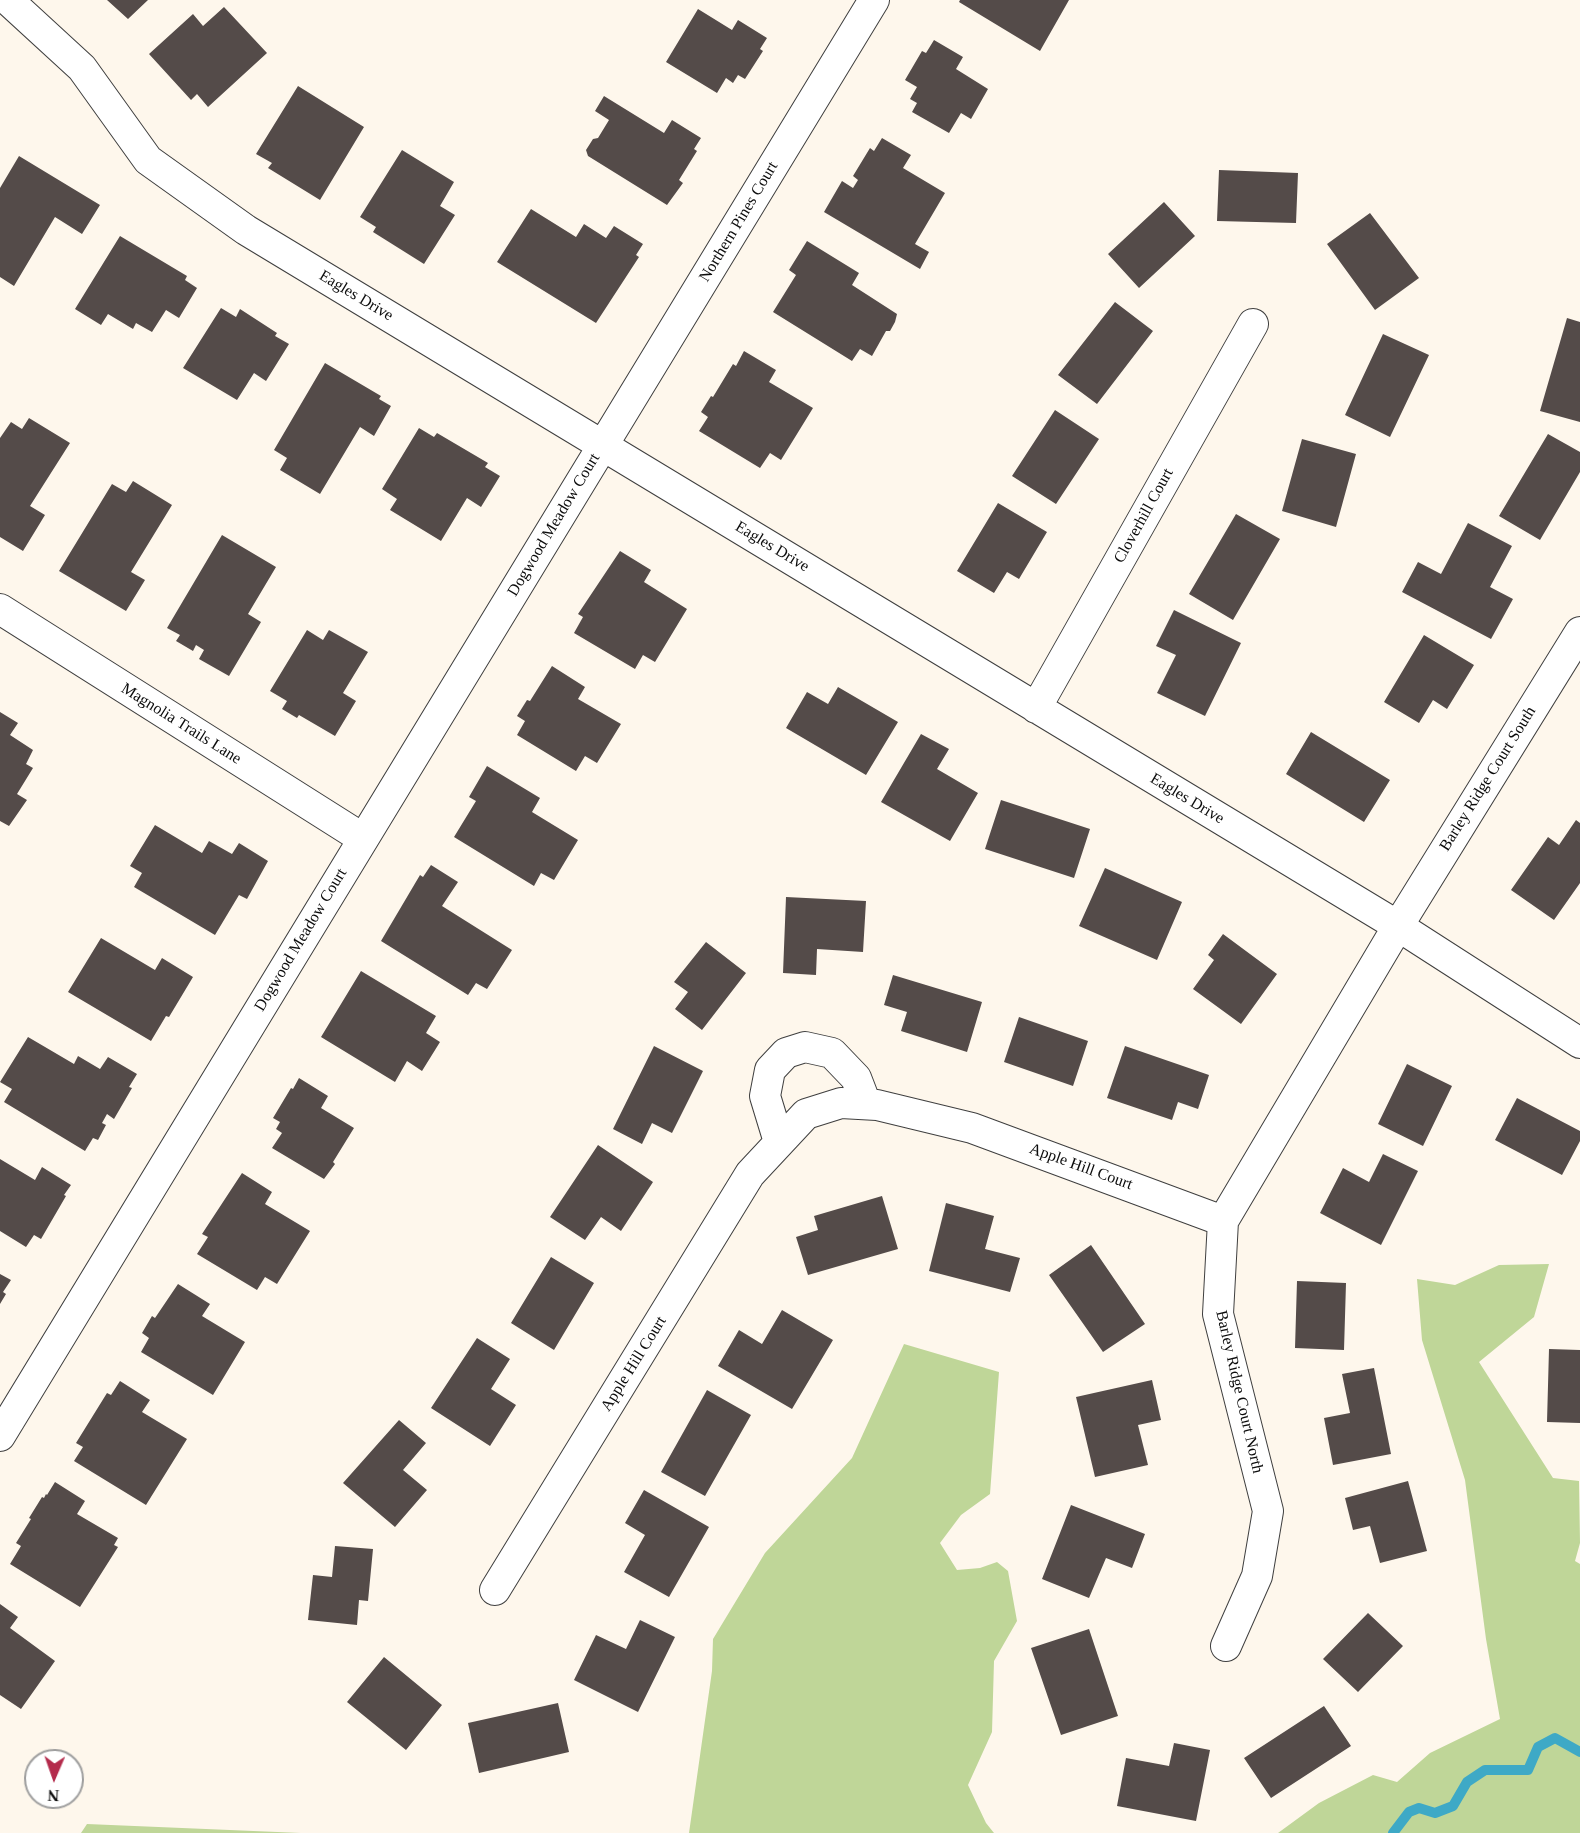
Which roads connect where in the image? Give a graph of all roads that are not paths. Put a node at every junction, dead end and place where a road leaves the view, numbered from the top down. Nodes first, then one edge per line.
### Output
1 (8, 0) edge
2 (874, 0) edge
3 (1253, 324) dead end
4 (603, 445) junction
5 (0, 609) edge
6 (1580, 632) edge
7 (1036, 708) junction
8 (362, 838) junction
9 (1398, 926) junction
10 (1580, 1043) edge
11 (866, 1104) junction
12 (779, 1142) junction
13 (1223, 1221) junction
14 (0, 1436) edge
15 (495, 1590) dead end
16 (1226, 1646) dead end

1 - 4 street, Eagles Drive
2 - 4 street, Northern Pines Court
3 - 7 street, Cloverhill Court
4 - 7 street, Eagles Drive
4 - 8 street, Dogwood Meadow Court
5 - 8 street, Magnolia Trails Lane
6 - 9 street, Barley Ridge Court South
7 - 9 street, Eagles Drive
8 - 14 street, Dogwood Meadow Court
9 - 10 street, Eagles Drive
9 - 13 street, Barley Ridge Court North
11 - 12 street, Apple Hill Court
11 - 12 street
11 - 13 street, Apple Hill Court
12 - 15 street, Apple Hill Court
13 - 16 street, Barley Ridge Court North

